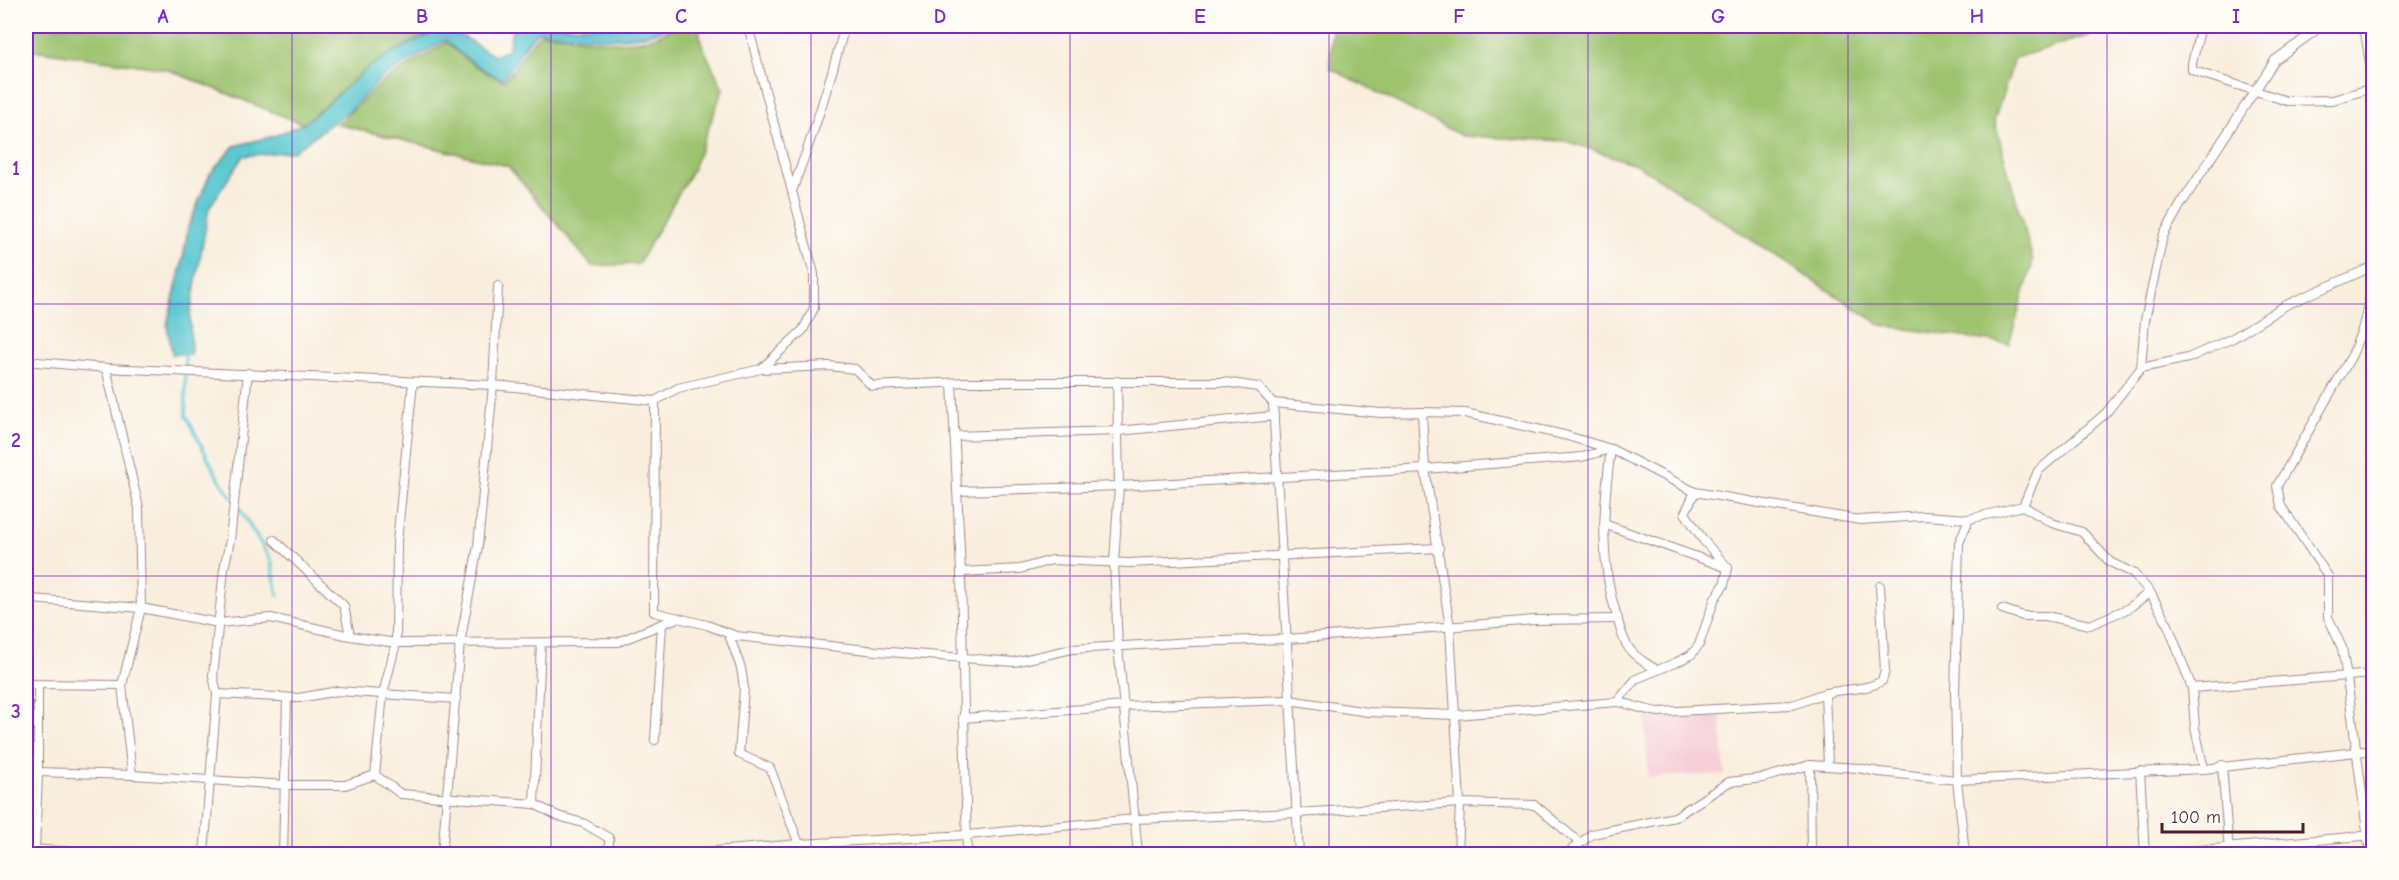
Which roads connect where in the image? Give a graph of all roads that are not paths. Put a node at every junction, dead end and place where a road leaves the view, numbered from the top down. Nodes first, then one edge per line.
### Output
1 (748, 26) edge
2 (845, 26) edge
3 (2200, 26) edge
4 (2322, 26) edge
5 (2364, 26) edge
6 (2373, 89) edge
7 (2256, 91) junction
8 (792, 191) junction
9 (2373, 266) edge
10 (2373, 280) edge
11 (498, 286) dead end
12 (26, 361) edge
13 (106, 369) junction
14 (760, 369) junction
15 (2141, 369) junction
16 (248, 373) junction
17 (1118, 381) junction
18 (413, 382) junction
19 (952, 382) junction
20 (494, 385) junction
21 (655, 401) junction
22 (1273, 403) junction
23 (1422, 412) junction
24 (1274, 416) junction
25 (1118, 431) junction
26 (954, 436) junction
27 (1611, 449) junction
28 (1425, 469) junction
29 (1277, 476) junction
30 (1119, 486) junction
31 (957, 491) junction
32 (1695, 492) junction
33 (2023, 506) junction
34 (1969, 519) junction
35 (1604, 524) junction
36 (274, 540) dead end
37 (1439, 548) junction
38 (1282, 555) junction
39 (1114, 562) junction
40 (1728, 568) junction
41 (961, 572) junction
42 (1880, 586) dead end
43 (2150, 592) junction
44 (32, 599) dead end
45 (141, 608) junction
46 (2002, 609) dead end
47 (677, 618) junction
48 (1618, 619) junction
49 (219, 622) junction
50 (662, 624) junction
51 (1450, 627) junction
52 (729, 634) junction
53 (351, 636) junction
54 (1288, 639) junction
55 (541, 642) junction
56 (396, 643) junction
57 (460, 644) junction
58 (1118, 646) junction
59 (963, 659) junction
60 (1657, 670) junction
61 (2373, 674) edge
62 (2348, 678) junction
63 (26, 684) edge
64 (122, 685) junction
65 (39, 686) junction
66 (2192, 688) junction
67 (1825, 693) junction
68 (217, 694) junction
69 (383, 694) junction
70 (287, 698) junction
71 (456, 699) junction
72 (1289, 700) junction
73 (1617, 702) junction
74 (1125, 706) junction
75 (1456, 715) junction
76 (963, 718) junction
77 (655, 740) dead end
78 (2373, 750) edge
79 (2356, 752) junction
80 (1810, 765) junction
81 (2222, 765) junction
82 (1828, 766) junction
83 (2204, 769) junction
84 (2140, 771) junction
85 (38, 772) junction
86 (132, 774) junction
87 (375, 776) junction
88 (1957, 780) junction
89 (210, 781) junction
90 (286, 785) junction
91 (447, 799) junction
92 (1460, 803) junction
93 (534, 804) junction
94 (1297, 813) junction
95 (1135, 819) junction
96 (967, 835) junction
97 (2370, 836) edge
98 (1580, 843) junction
99 (799, 844) junction
100 (30, 849) edge
101 (2229, 852) edge
102 (118, 855) edge
103 (204, 855) edge
104 (283, 855) edge
105 (442, 855) edge
106 (609, 855) edge
107 (702, 855) edge
108 (800, 855) edge
109 (967, 855) edge
110 (1138, 855) edge
111 (1299, 855) edge
112 (1458, 855) edge
113 (1566, 855) edge
114 (1811, 855) edge
115 (1965, 855) edge
116 (2145, 855) edge
117 (2156, 855) edge
118 (2370, 855) edge

1 - 8 street
2 - 8 street
3 - 7 street
4 - 7 street
5 - 6 street
6 - 7 street
7 - 15 street
8 - 14 street
9 - 15 street
10 - 62 street
11 - 20 street
12 - 13 street
13 - 16 street
13 - 45 street
14 - 19 street
14 - 21 street
15 - 33 street
16 - 18 street
16 - 49 street
17 - 19 street
17 - 22 street
17 - 25 street
18 - 20 street
18 - 56 street
19 - 26 street
20 - 21 street
20 - 57 street
21 - 47 street
22 - 23 street
22 - 24 street
23 - 27 street
23 - 28 street
24 - 25 street
24 - 29 street
25 - 26 street
25 - 30 street
26 - 31 street
27 - 28 street
27 - 32 street
27 - 35 street
28 - 29 street
28 - 37 street
29 - 30 street
29 - 38 street
30 - 31 street
30 - 39 street
31 - 41 street
32 - 34 street
32 - 40 street
33 - 34 street
33 - 43 street
34 - 88 street
35 - 40 street
35 - 48 street
36 - 53 street
37 - 38 street
37 - 51 street
38 - 39 street
38 - 54 street
39 - 41 street
39 - 58 street
40 - 60 street
41 - 59 street
42 - 67 street
43 - 46 street
43 - 66 street
44 - 45 street
45 - 49 street
45 - 64 street
47 - 50 street
47 - 52 street
48 - 51 street
48 - 60 street
49 - 53 street
49 - 68 street
50 - 55 street
50 - 77 street
51 - 54 street
51 - 75 street
52 - 59 street
52 - 99 street
53 - 56 street
54 - 58 street
54 - 72 street
55 - 57 street
55 - 93 street
56 - 57 street
56 - 69 street
57 - 71 street
58 - 59 street
58 - 74 street
59 - 76 street
60 - 73 street
61 - 62 street
62 - 66 street
62 - 79 street
63 - 65 street
64 - 65 street
64 - 86 street
65 - 85 street
66 - 83 street
67 - 73 street
67 - 82 street
68 - 70 street
68 - 89 street
69 - 70 street
69 - 71 street
69 - 87 street
70 - 90 street
71 - 91 street
72 - 74 street
72 - 75 street
72 - 94 street
73 - 75 street
74 - 76 street
74 - 95 street
75 - 92 street
76 - 96 street
78 - 79 street
79 - 81 street
79 - 97 street
80 - 82 street
80 - 98 street
80 - 114 street
81 - 83 street
81 - 101 street
82 - 88 street
83 - 84 street
84 - 88 street
84 - 116 street
85 - 86 street
85 - 100 street
86 - 89 street
87 - 90 street
87 - 91 street
88 - 115 street
89 - 90 street
89 - 103 street
90 - 104 street
91 - 93 street
91 - 105 street
92 - 94 street
92 - 98 street
92 - 112 street
93 - 106 street
94 - 95 street
94 - 111 street
95 - 96 street
95 - 110 street
96 - 99 street
96 - 109 street
97 - 101 street
97 - 118 street
98 - 113 street
99 - 107 street
99 - 108 street
100 - 102 street
101 - 117 street

